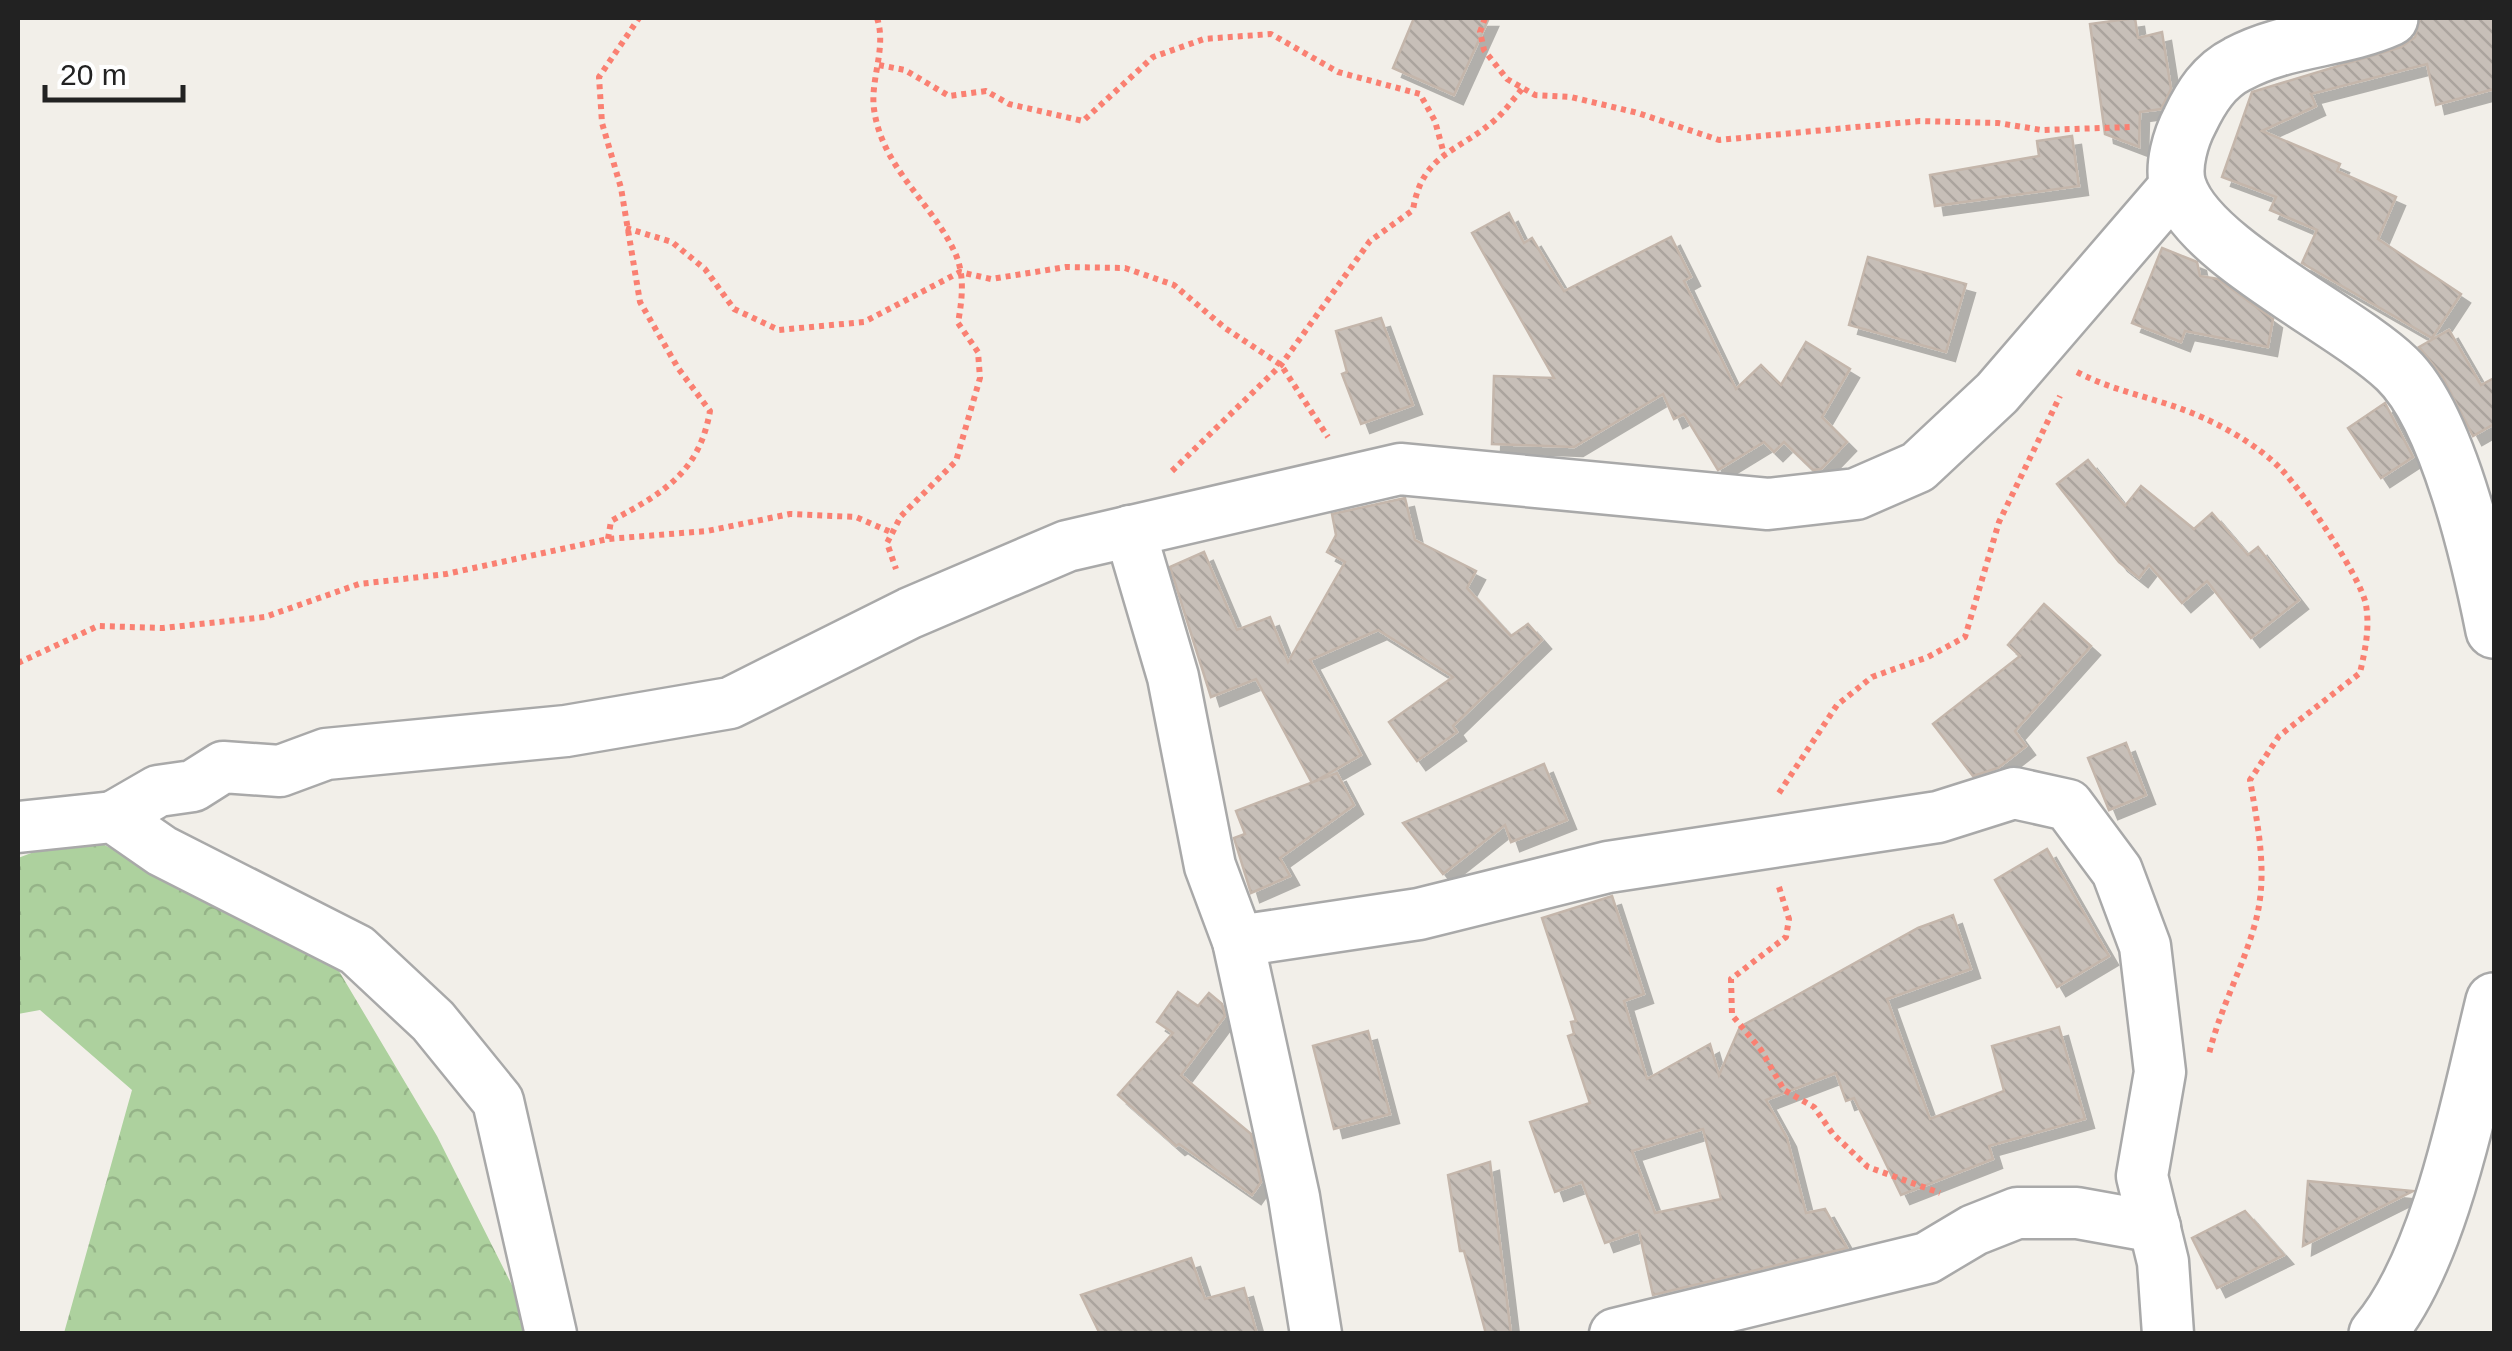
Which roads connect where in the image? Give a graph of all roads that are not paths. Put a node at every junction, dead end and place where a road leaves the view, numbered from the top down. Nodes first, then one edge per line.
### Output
1 (2390, 18) edge
2 (2178, 161) junction
3 (1130, 531) junction
4 (2494, 630) edge
5 (113, 818) junction
6 (18, 827) edge
7 (1238, 941) junction
8 (2494, 1001) edge
9 (2155, 1226) junction
10 (551, 1334) edge
11 (1316, 1334) edge
12 (1616, 1334) edge
13 (2168, 1334) edge
14 (2377, 1334) edge

1 - 2 street
2 - 3 street
2 - 4 street
3 - 5 street
3 - 7 street
5 - 6 street
5 - 10 street
7 - 9 street
7 - 11 street
8 - 14 street
9 - 12 street
9 - 13 street

